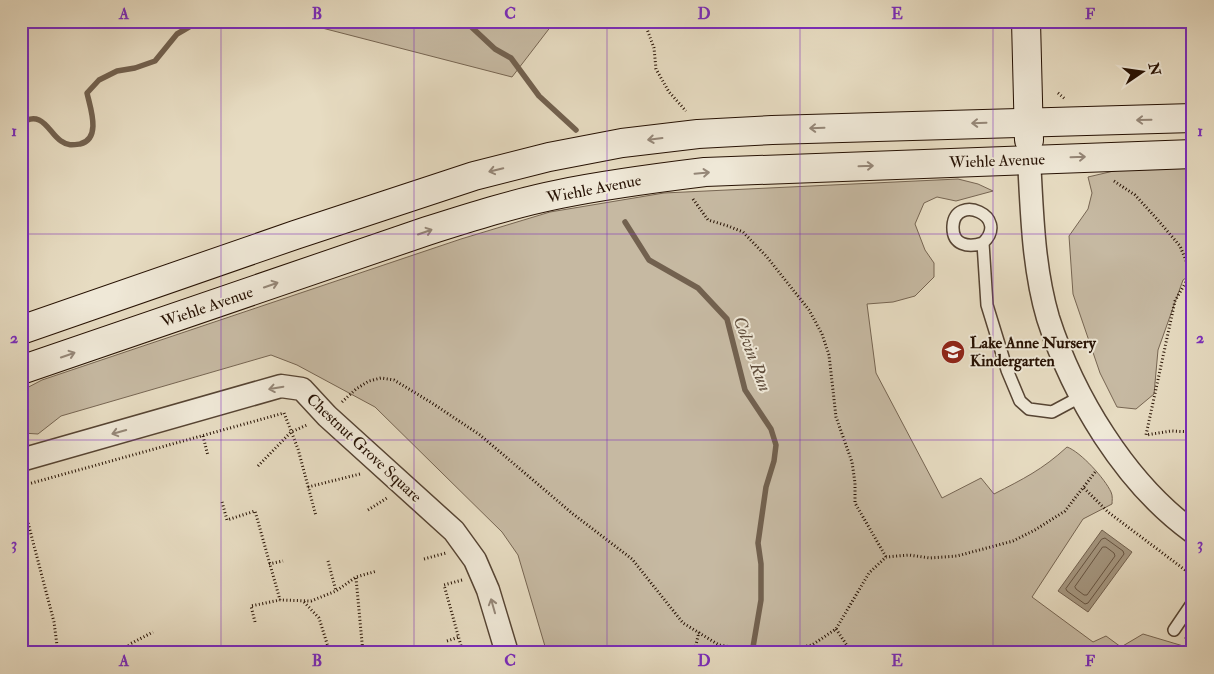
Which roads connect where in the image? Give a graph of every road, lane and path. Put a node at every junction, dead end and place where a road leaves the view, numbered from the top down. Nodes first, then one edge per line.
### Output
1 (644, 21) edge
2 (1026, 21) edge
3 (686, 111) dead end
4 (1193, 118) edge
5 (1028, 122) junction
6 (1193, 154) edge
7 (1029, 159) junction
8 (1108, 178) dead end
9 (693, 199) dead end
10 (983, 243) dead end
11 (21, 330) edge
12 (21, 370) edge
13 (1080, 397) junction
14 (318, 420) junction
15 (291, 432) junction
16 (1193, 432) edge
17 (202, 436) junction
18 (208, 456) dead end
19 (21, 460) edge
20 (258, 466) dead end
21 (1096, 471) dead end
22 (361, 473) dead end
23 (21, 486) edge
24 (308, 487) junction
25 (1084, 488) junction
26 (394, 494) dead end
27 (21, 496) edge
28 (222, 502) dead end
29 (368, 510) dead end
30 (316, 516) dead end
31 (1193, 532) edge
32 (454, 551) dead end
33 (886, 557) junction
34 (424, 559) dead end
35 (283, 561) dead end
36 (328, 562) dead end
37 (270, 564) junction
38 (377, 571) dead end
39 (1193, 576) edge
40 (356, 577) junction
41 (466, 579) dead end
42 (336, 591) junction
43 (280, 600) junction
44 (303, 601) junction
45 (1193, 602) edge
46 (255, 622) dead end
47 (836, 628) junction
48 (1174, 630) dead end
49 (153, 632) dead end
50 (699, 632) junction
51 (459, 638) junction
52 (446, 641) dead end
53 (118, 648) dead end
54 (125, 652) edge
55 (58, 653) edge
56 (332, 653) edge
57 (363, 653) edge
58 (463, 653) edge
59 (506, 653) edge
60 (694, 653) edge
61 (854, 653) edge

1 - 3 path
2 - 5 main road
4 -> 5 main road
5 - 7 main road
5 -> 11 main road
7 -> 6 main road, Wiehle Avenue
12 -> 7 main road, Wiehle Avenue
7 - 13 street
8 - 16 path
9 - 33 path
10 - 13 lane
13 - 31 street
14 - 15 path
14 -> 19 street, Chestnut Grove Square
14 - 50 path
59 -> 14 street, Chestnut Grove Square
15 - 17 path
15 - 20 path
15 - 24 path
17 - 18 path
17 - 23 path
21 - 25 path
22 - 24 path
24 - 30 path
25 - 33 path
25 - 39 path
26 - 29 path
27 - 55 path
28 - 37 path
32 - 34 path
33 - 47 path
35 - 37 path
36 - 42 path
37 - 43 path
38 - 40 path
40 - 42 path
40 - 57 path
41 - 51 path
42 - 44 path
43 - 44 path
43 - 46 path
44 - 56 path
45 - 48 lane
47 - 50 path
47 - 61 path
49 - 54 path
50 - 60 path
51 - 52 path
51 - 58 path
53 - 54 path

